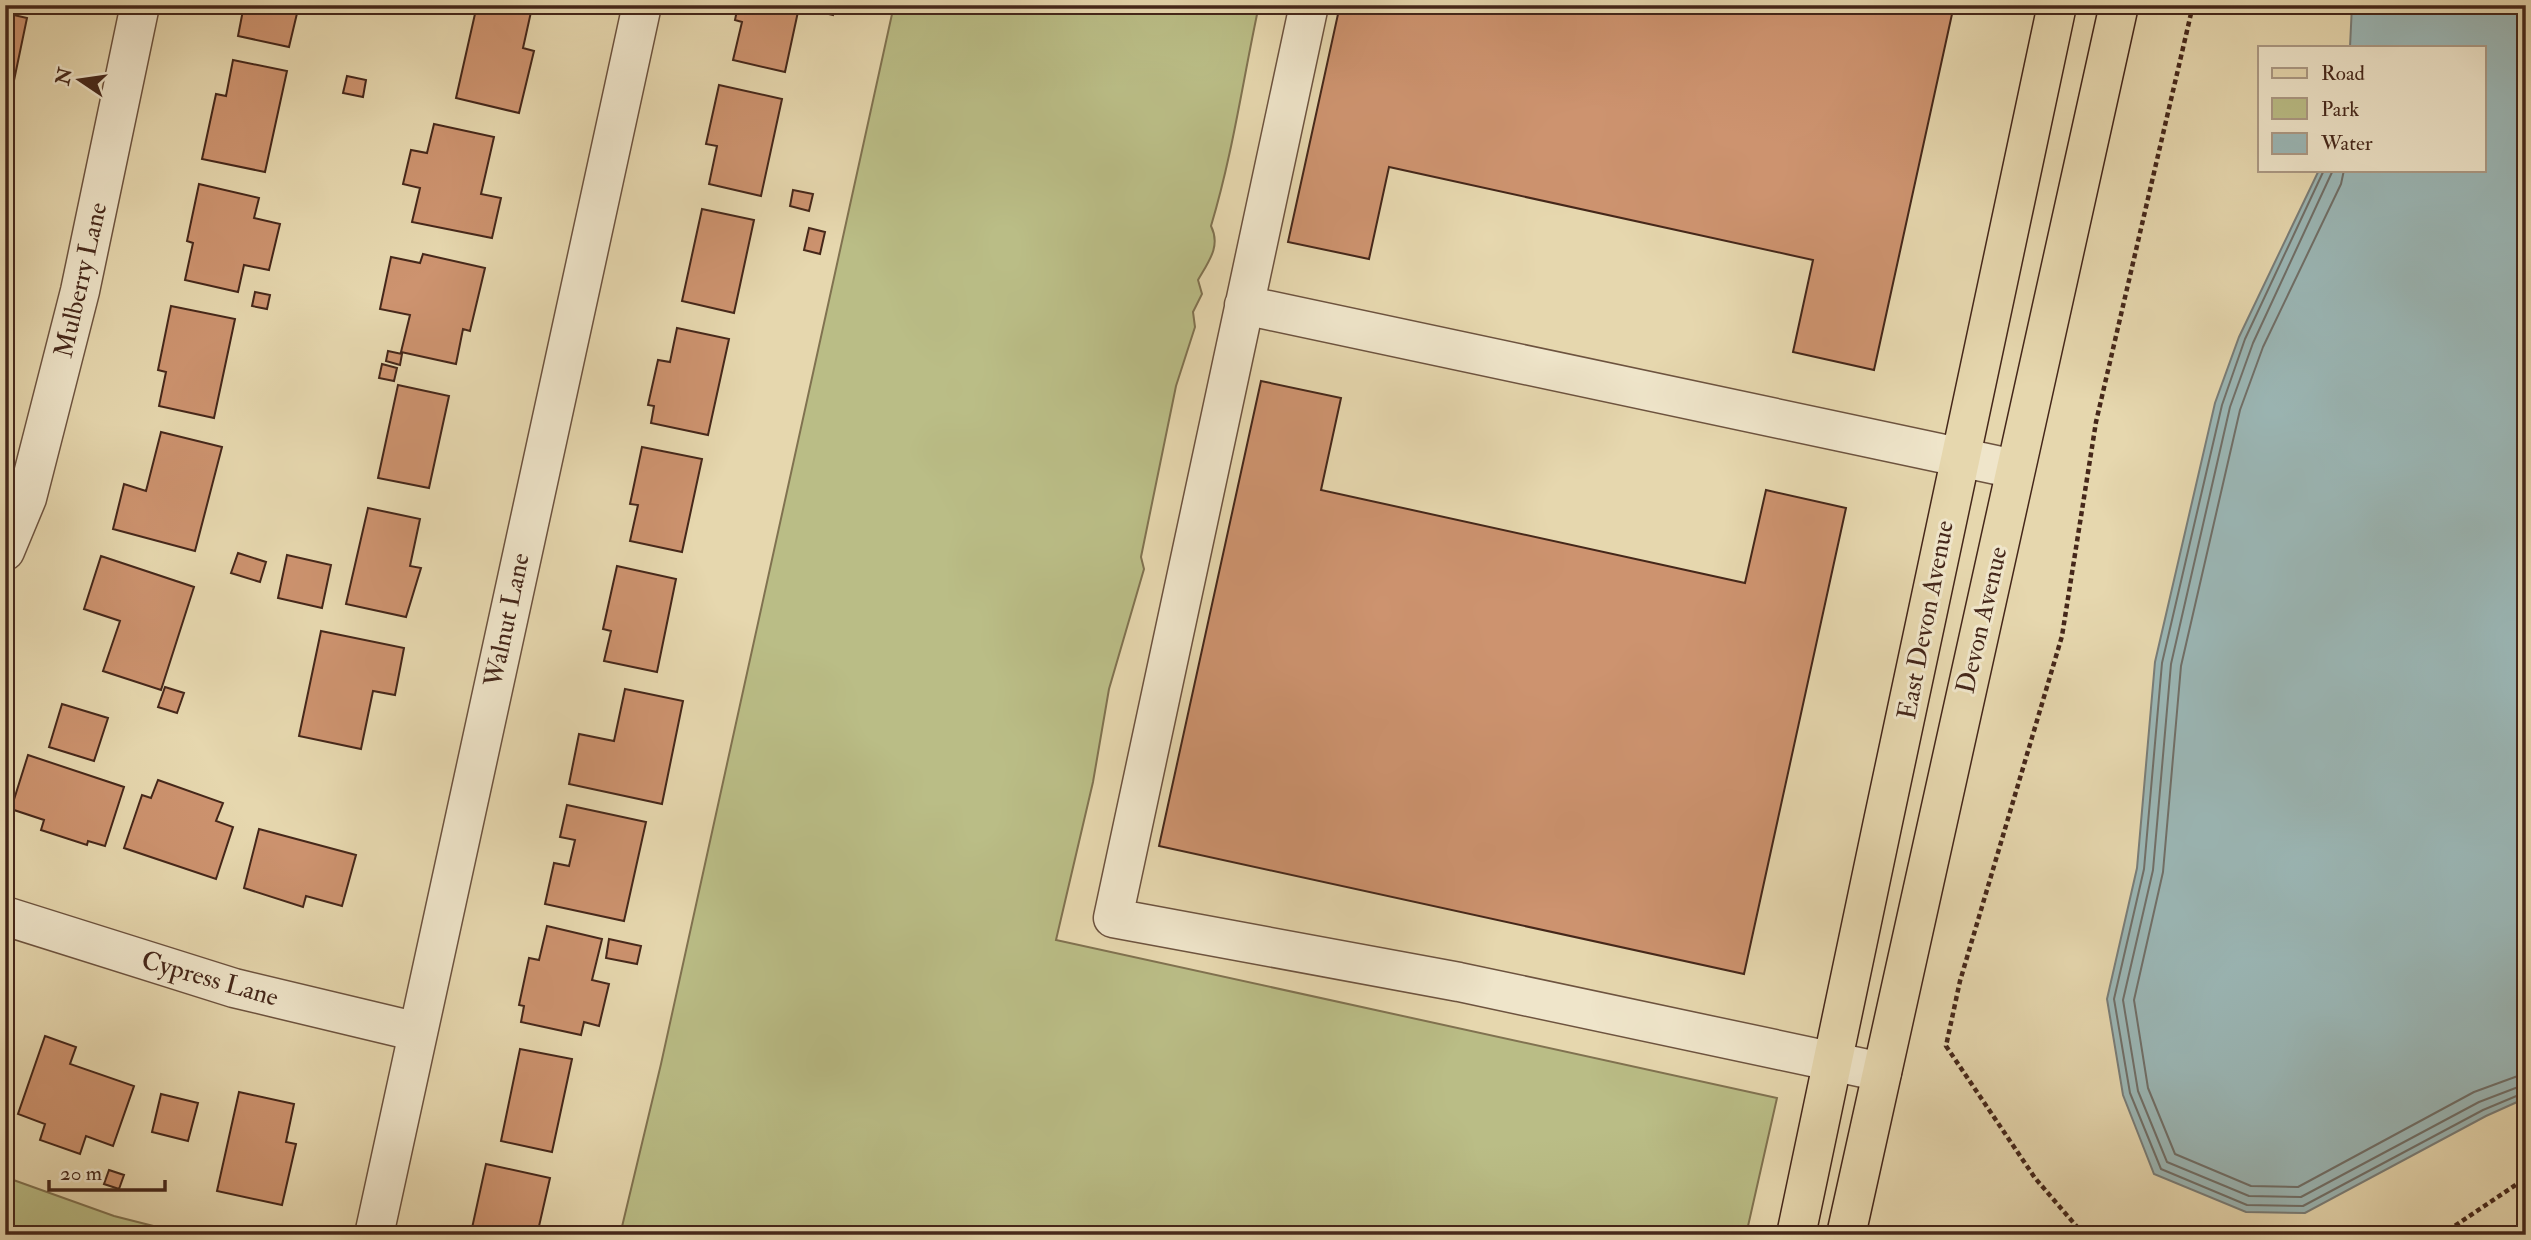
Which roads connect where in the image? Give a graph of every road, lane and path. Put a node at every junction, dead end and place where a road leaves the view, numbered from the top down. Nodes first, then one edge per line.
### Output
1 (140, 5) edge
2 (642, 5) edge
3 (1309, 5) edge
4 (2057, 5) edge
5 (2119, 5) edge
6 (2193, 5) edge
7 (1244, 305) junction
8 (1958, 458) junction
9 (2015, 469) junction
10 (5, 551) edge
11 (5, 916) edge
12 (418, 1032) junction
13 (1833, 1062) junction
14 (1882, 1072) junction
15 (2526, 1178) edge
16 (374, 1235) edge
17 (1796, 1235) edge
18 (1846, 1235) edge
19 (2084, 1235) edge
20 (2441, 1235) edge

1 - 10 street, Mulberry Lane
2 - 12 street, Walnut Lane
3 - 7 street
4 - 8 main road, East Devon Avenue
5 - 9 main road, Devon Avenue
6 - 19 path
7 - 8 street
7 - 13 street
8 - 9 street
8 - 13 main road, East Devon Avenue
9 - 14 main road, Devon Avenue
11 - 12 street, Cypress Lane
12 - 16 street, Walnut Lane
13 - 14 street
13 - 17 main road, East Devon Avenue
14 - 18 main road, Devon Avenue
15 - 20 path

